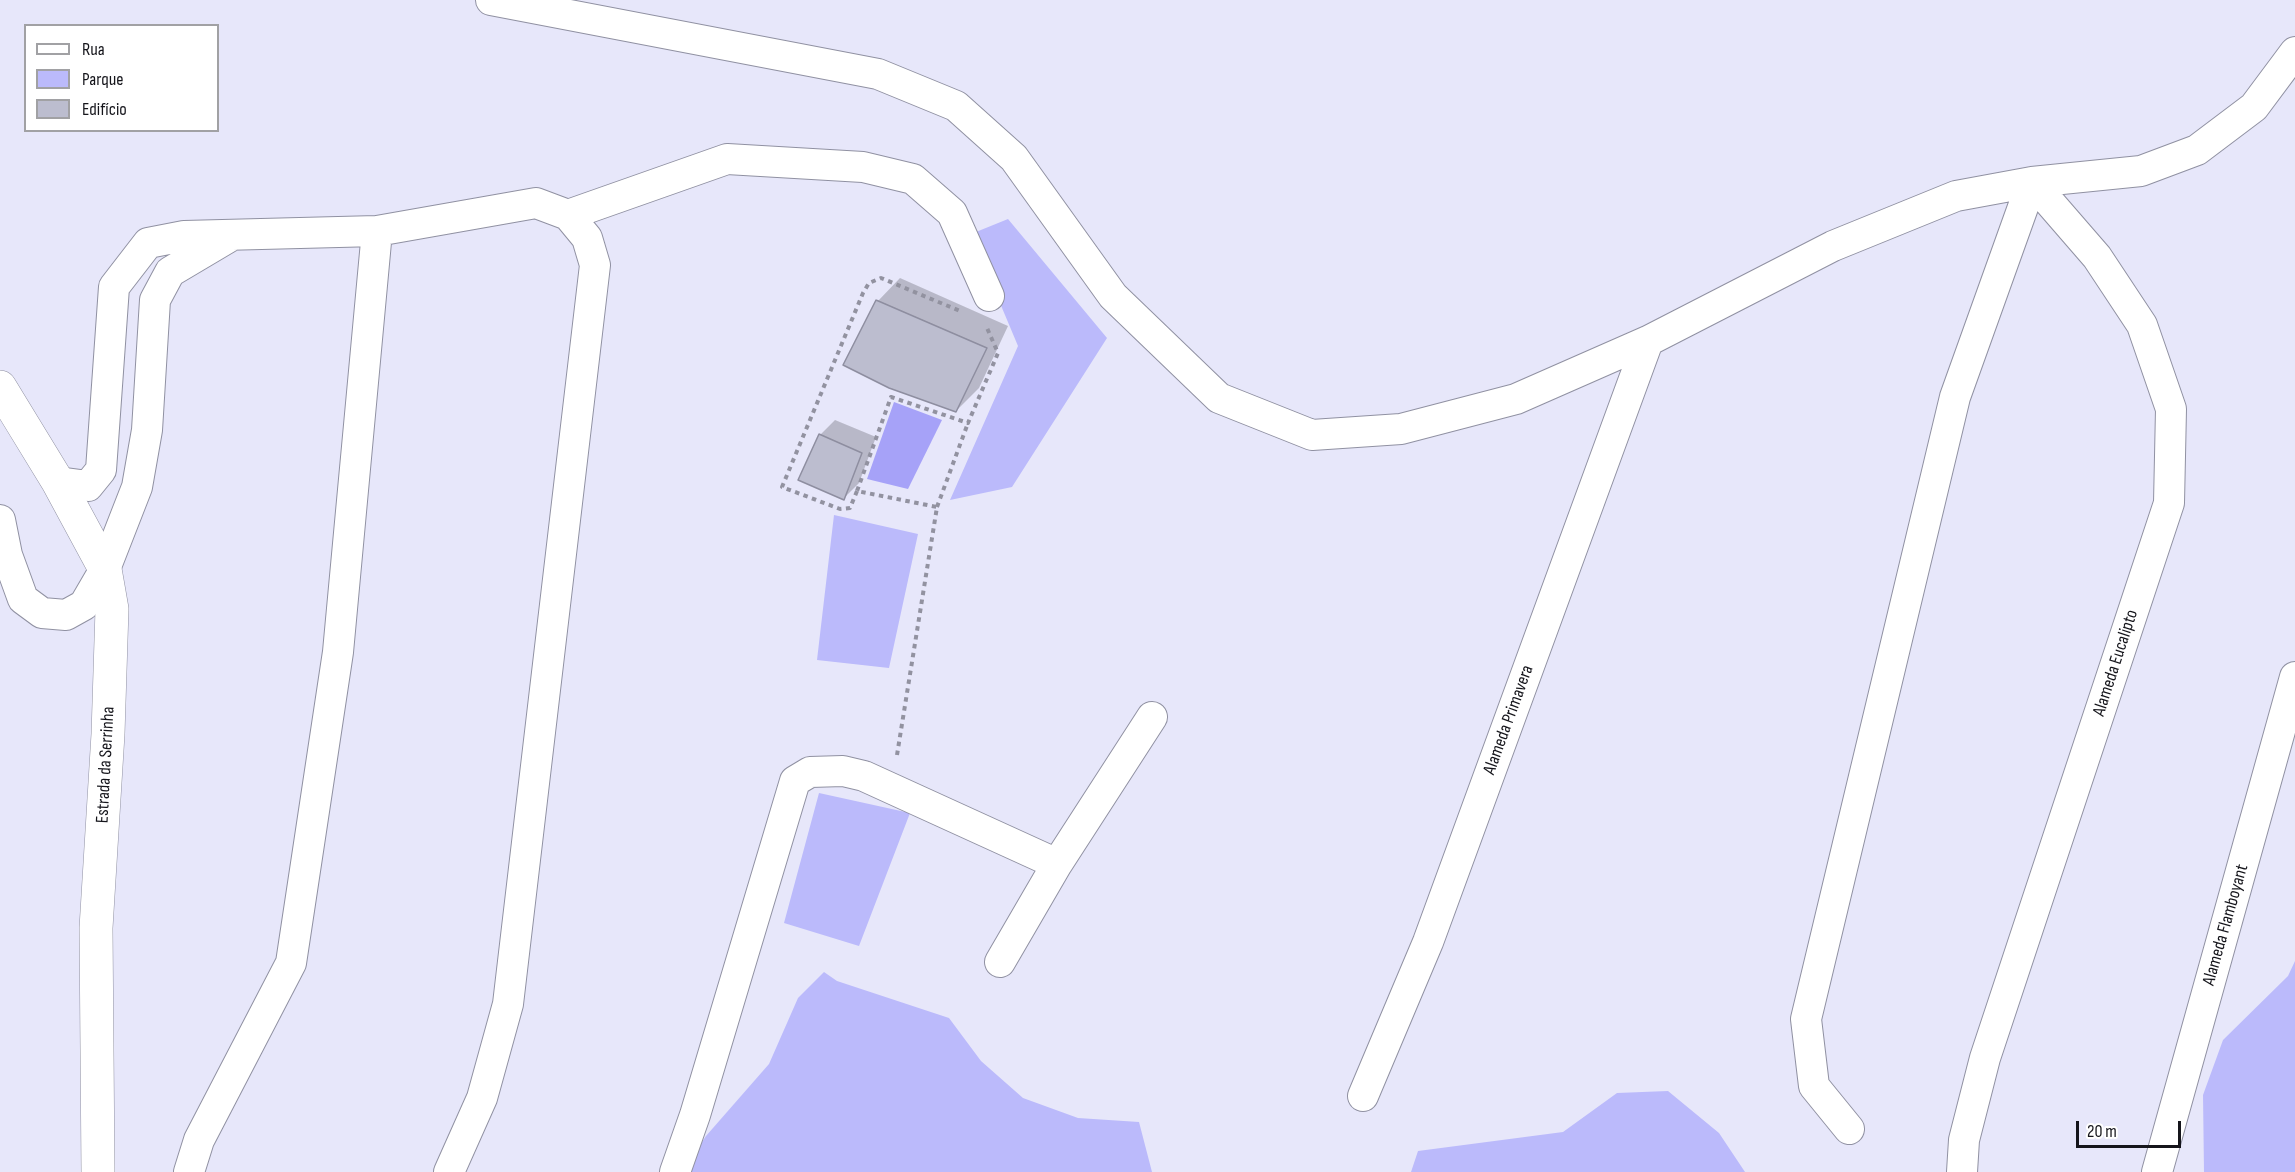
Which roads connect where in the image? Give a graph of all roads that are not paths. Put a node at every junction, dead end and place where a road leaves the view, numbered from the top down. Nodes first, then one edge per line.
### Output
1 (491, 0) edge
2 (2293, 49) edge
3 (2032, 182) junction
4 (568, 215) junction
5 (377, 231) junction
6 (229, 237) junction
7 (986, 308) road end
8 (1648, 341) junction
9 (0, 387) edge
10 (58, 482) junction
11 (0, 520) edge
12 (105, 569) junction
13 (2295, 677) edge
14 (1152, 717) dead end
15 (1057, 864) junction
16 (1000, 962) dead end
17 (1364, 1096) dead end
18 (1849, 1129) dead end
19 (98, 1172) edge
20 (189, 1172) edge
21 (449, 1172) edge
22 (675, 1172) edge
23 (1962, 1172) edge
24 (2157, 1172) edge

1 - 8 street
2 - 3 street
3 - 8 street
3 - 18 street
3 - 23 street, Alameda Eucalipto
4 - 5 street
4 - 7 street
4 - 21 street
5 - 6 street
5 - 20 street
6 - 10 street
6 - 12 street
8 - 17 street, Alameda Primavera
9 - 10 street, Estrada da Serrinha
10 - 12 street, Estrada da Serrinha
11 - 12 street
12 - 19 street, Estrada da Serrinha
13 - 24 street, Alameda Flamboyant
14 - 15 street
15 - 16 street
15 - 22 street

